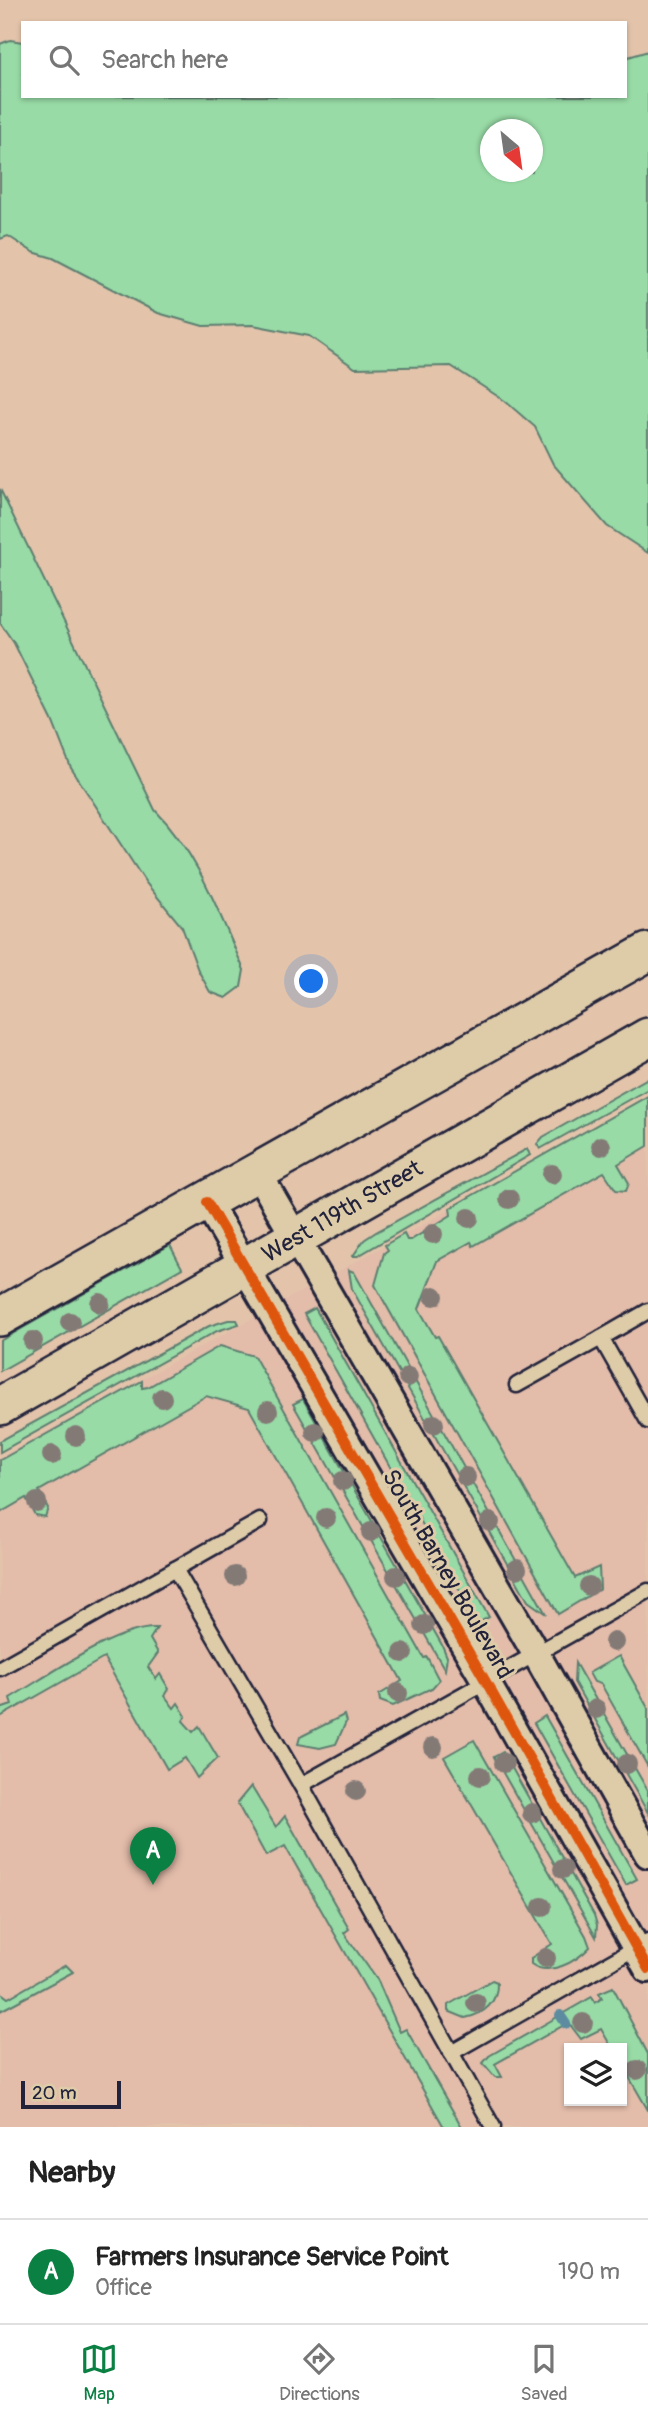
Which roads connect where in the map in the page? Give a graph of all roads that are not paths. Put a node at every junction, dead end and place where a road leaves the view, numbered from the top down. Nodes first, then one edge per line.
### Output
1 (648, 953) edge
2 (648, 1037) edge
3 (258, 1173) junction
4 (207, 1202) junction
5 (296, 1238) junction
6 (245, 1267) junction
7 (648, 1311) edge
8 (0, 1317) edge
9 (601, 1338) junction
10 (517, 1385) dead end
11 (0, 1406) edge
12 (648, 1421) edge
13 (260, 1521) dead end
14 (175, 1569) junction
15 (648, 1591) edge
16 (535, 1652) junction
17 (0, 1668) edge
18 (485, 1680) junction
19 (301, 1785) junction
20 (648, 1854) edge
21 (644, 1953) edge
22 (452, 2053) junction
23 (493, 2127) edge

1 - 3 main road
2 - 5 main road, West 119th Street
3 - 4 main road
3 - 5 street, South Barney Boulevard
4 - 6 street, South Barney Boulevard
4 - 8 main road
5 - 6 main road, West 119th Street
5 - 16 street, South Barney Boulevard
6 - 11 main road, West 119th Street
6 - 18 street, South Barney Boulevard
7 - 9 lane
9 - 10 lane
9 - 12 lane
13 - 14 lane
14 - 17 lane
14 - 19 lane
15 - 16 lane
16 - 18 lane
16 - 20 street, South Barney Boulevard
18 - 19 lane
18 - 21 street, South Barney Boulevard
19 - 22 lane
21 - 22 lane
22 - 23 lane

